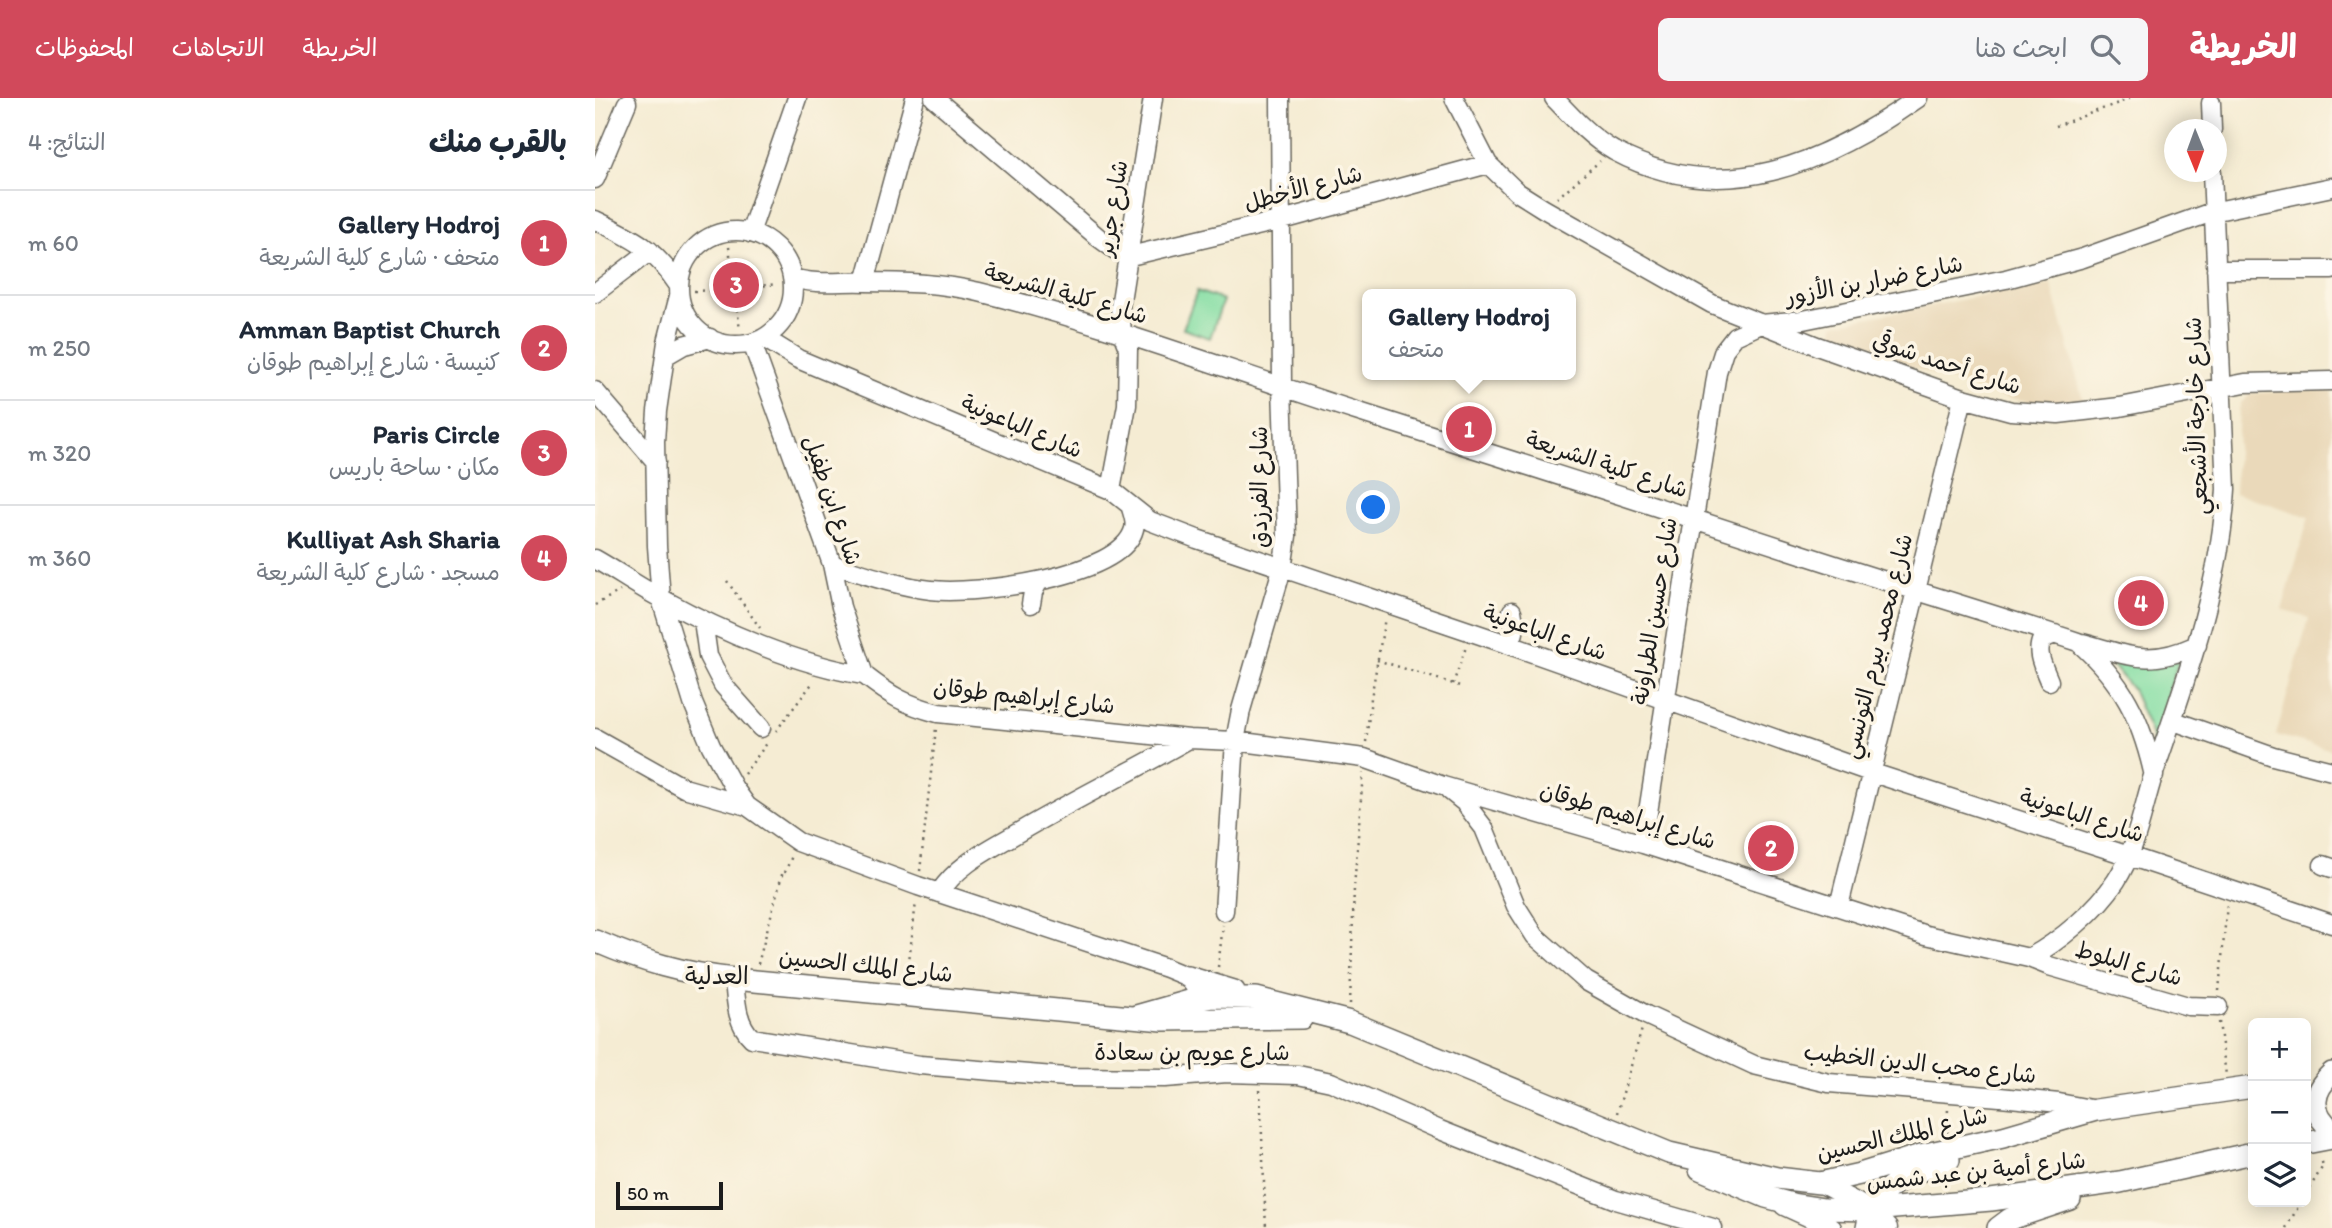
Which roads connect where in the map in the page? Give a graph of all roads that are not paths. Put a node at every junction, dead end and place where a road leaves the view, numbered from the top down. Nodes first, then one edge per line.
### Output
1 (915, 98) edge
2 (934, 98) edge
3 (1153, 98) edge
4 (1280, 98) edge
5 (1454, 98) edge
6 (1554, 98) edge
7 (1918, 98) edge
8 (627, 103) dead end
9 (2211, 103) dead end
10 (798, 104) edge
11 (2212, 119) edge
12 (1488, 164) junction
13 (595, 179) edge
14 (2212, 182) edge
15 (2332, 187) edge
16 (2212, 212) junction
17 (595, 220) edge
18 (1282, 220) junction
19 (750, 233) junction
20 (650, 251) junction
21 (1130, 256) junction
22 (2216, 270) junction
23 (2332, 270) edge
24 (785, 281) junction
25 (865, 282) junction
26 (684, 291) junction
27 (595, 293) edge
28 (1821, 317) junction
29 (1761, 324) junction
30 (1122, 333) junction
31 (752, 337) junction
32 (710, 338) junction
33 (1817, 346) junction
34 (665, 356) junction
35 (2332, 382) edge
36 (2221, 386) junction
37 (1282, 387) junction
38 (595, 391) edge
39 (1963, 398) junction
40 (656, 461) junction
41 (1111, 490) junction
42 (1131, 508) junction
43 (1694, 517) junction
44 (595, 559) edge
45 (832, 564) junction
46 (1283, 569) junction
47 (1039, 581) junction
48 (1916, 590) junction
49 (661, 599) junction
50 (1031, 604) dead end
51 (1512, 611) dead end
52 (703, 620) junction
53 (2055, 634) junction
54 (2078, 642) junction
55 (1504, 643) junction
56 (2197, 645) junction
57 (864, 675) junction
58 (2049, 681) dead end
59 (1665, 701) junction
60 (2174, 721) junction
61 (761, 728) dead end
62 (595, 738) edge
63 (1189, 739) junction
64 (1235, 741) junction
65 (2332, 771) edge
66 (1870, 772) junction
67 (2154, 776) junction
68 (1443, 786) junction
69 (747, 806) junction
70 (1643, 844) junction
71 (2129, 856) junction
72 (939, 893) junction
73 (1839, 906) junction
74 (1224, 911) road end
75 (2332, 924) edge
76 (595, 941) edge
77 (2029, 958) junction
78 (1166, 968) junction
79 (1188, 977) joint
80 (744, 980) junction
81 (1201, 1005) junction
82 (2218, 1007) dead end
83 (1342, 1020) junction
84 (2332, 1073) edge
85 (2311, 1076) edge
86 (2248, 1088) edge
87 (2096, 1110) junction
88 (2003, 1137) junction
89 (2322, 1138) edge
90 (1669, 1153) junction
91 (2248, 1154) edge
92 (2120, 1182) junction
93 (1820, 1183) junction
94 (1766, 1197) junction
95 (1869, 1219) edge
96 (1713, 1228) edge
97 (1832, 1228) edge
98 (1888, 1228) edge
99 (1997, 1228) edge

1 - 25 street
2 - 21 street
3 - 21 street, شارع جرير
4 - 18 street, شارع الفرزدق
5 - 12 street, شارع ضرار بن الأزور
6 - 7 street
8 - 13 street
9 - 11 street
10 - 19 street
12 - 18 street, شارع الأخطل
12 - 29 street, شارع ضرار بن الأزور
14 - 16 street, شارع خارجة الأشجعي
15 - 16 street, شارع ضرار بن الأزور
16 - 22 street, شارع خارجة الأشجعي
16 - 28 street, شارع ضرار بن الأزور
17 - 20 street
18 - 21 street, شارع الأخطل
18 - 37 street, شارع الفرزدق
19 - 24 street
19 - 26 street
20 - 26 street
20 - 27 street
21 - 30 street, شارع جرير
22 - 23 street
22 - 36 street, شارع خارجة الأشجعي
24 - 25 street, شارع كلية الشريعة
24 - 31 street
25 - 30 street, شارع كلية الشريعة
26 - 32 street
26 - 34 street
28 - 29 street, شارع ضرار بن الأزور
28 - 33 street
29 - 33 street, شارع أحمد شوقي
29 - 43 street, شارع حسين الطراونة
30 - 37 street, شارع كلية الشريعة
30 - 41 street, شارع جرير
31 - 32 street
31 - 41 street, شارع الباعونية
31 - 45 street, شارع ابن طفيل
32 - 34 street
33 - 39 street, شارع أحمد شوقي
34 - 40 street
35 - 36 street, شارع أحمد شوقي
36 - 39 street, شارع أحمد شوقي
36 - 56 street, شارع خارجة الأشجعي
37 - 43 street, شارع كلية الشريعة
37 - 46 street, شارع الفرزدق
38 - 40 street
39 - 48 street, شارع محمد بيرم التونسي
40 - 49 street
41 - 42 street, شارع الباعونية
42 - 46 street, شارع الباعونية
42 - 47 street
43 - 48 street, شارع كلية الشريعة
43 - 59 street, شارع حسين الطراونة
44 - 49 street
45 - 47 street
45 - 57 street, شارع ابن طفيل
46 - 55 street, شارع الباعونية
46 - 64 street, شارع الفرزدق
47 - 50 street
48 - 53 street, شارع كلية الشريعة
48 - 66 street, شارع محمد بيرم التونسي
49 - 52 street
49 - 69 street
51 - 55 street
52 - 57 street
52 - 61 street
53 - 54 street, شارع كلية الشريعة
53 - 58 street
54 - 56 street, شارع كلية الشريعة
54 - 67 street, شارع كلية الشريعة
55 - 59 street, شارع الباعونية
56 - 60 street, شارع خارجة الأشجعي
57 - 63 street, شارع إبراهيم طوقان
59 - 66 street, شارع الباعونية
59 - 70 street, شارع حسين الطراونة
60 - 65 street
60 - 67 street, شارع خارجة الأشجعي
62 - 69 street
63 - 64 street, شارع إبراهيم طوقان
63 - 72 street
64 - 68 street, شارع إبراهيم طوقان
64 - 74 street, شارع الفرزدق
66 - 71 street, شارع الباعونية
66 - 73 street, شارع محمد بيرم التونسي
67 - 71 street, شارع خارجة الأشجعي
68 - 70 street, شارع إبراهيم طوقان
68 - 87 street, شارع محب الدين الخطيب
69 - 72 street
70 - 73 street, شارع إبراهيم طوقان
71 - 75 street, شارع الباعونية
71 - 77 street
72 - 78 street
73 - 77 street, شارع إبراهيم طوقان
76 - 80 main road, شارع الملك الحسين
77 - 82 street, شارع البلوط
78 - 79 street
78 - 81 street
79 - 81 main road
80 - 81 main road, شارع الملك الحسين
80 - 96 street, شارع عويم بن سعادة
81 - 83 main road, شارع الملك الحسين
81 - 83 main road, شارع الملك الحسين
83 - 90 main road, شارع الملك الحسين
84 - 85 main road
84 - 89 main road
86 - 87 main road, شارع الملك الحسين
87 - 88 main road, شارع الملك الحسين
88 - 93 main road, شارع الملك الحسين
88 - 95 main road
90 - 93 main road, شارع الملك الحسين
90 - 94 main road, شارع أمية بن عبد شمس
91 - 92 main road, شارع أمية بن عبد شمس
92 - 95 main road, شارع أمية بن عبد شمس
92 - 99 main road
93 - 95 street
94 - 95 main road, شارع أمية بن عبد شمس
94 - 97 street
95 - 98 street

